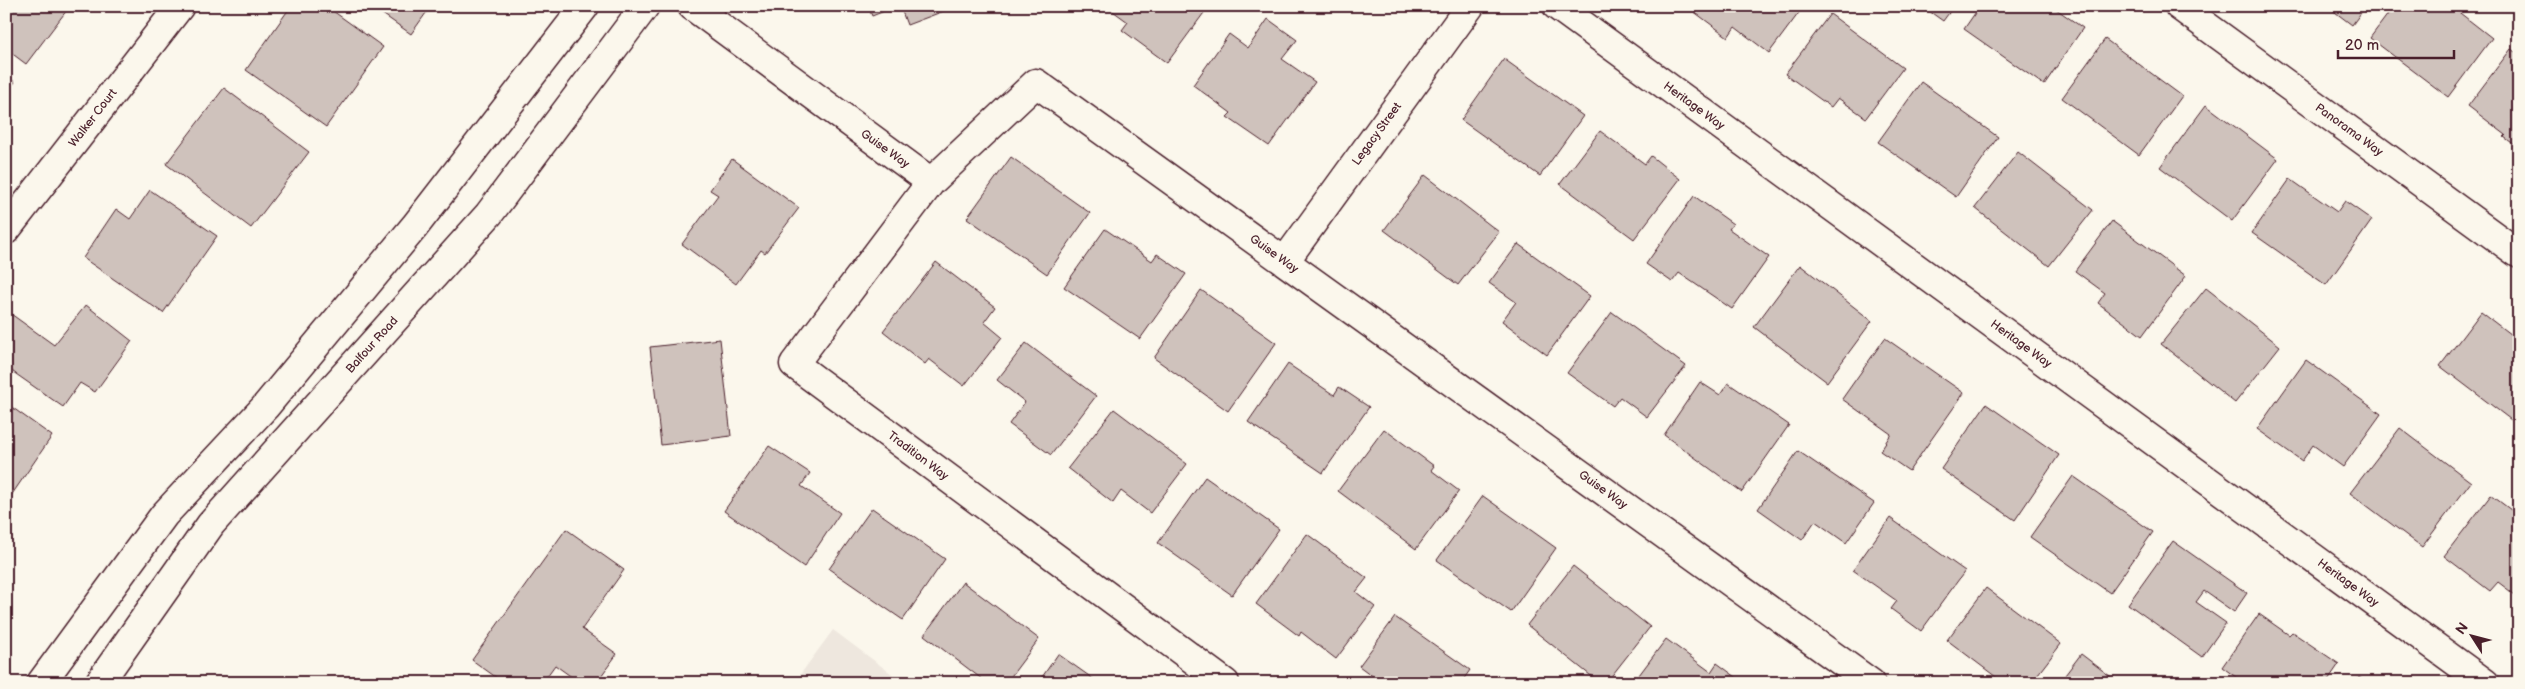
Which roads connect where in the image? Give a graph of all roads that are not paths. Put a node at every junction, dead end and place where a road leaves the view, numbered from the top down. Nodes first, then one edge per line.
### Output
1 (180, 6) edge
2 (584, 6) edge
3 (645, 6) edge
4 (692, 6) edge
5 (1470, 6) edge
6 (1557, 6) edge
7 (2179, 6) edge
8 (931, 182) junction
9 (6, 230) edge
10 (2519, 254) edge
11 (1284, 261) junction
12 (41, 683) edge
13 (99, 683) edge
14 (1225, 683) edge
15 (1871, 683) edge
16 (2485, 683) edge

1 - 9 street, Walker Court
2 - 12 street
3 - 13 street, Balfour Road
4 - 8 street, Guise Way
5 - 11 street, Legacy Street
6 - 16 street, Heritage Way
7 - 10 street, Panorama Way
8 - 11 street, Guise Way
8 - 14 street, Tradition Way
11 - 15 street, Guise Way

